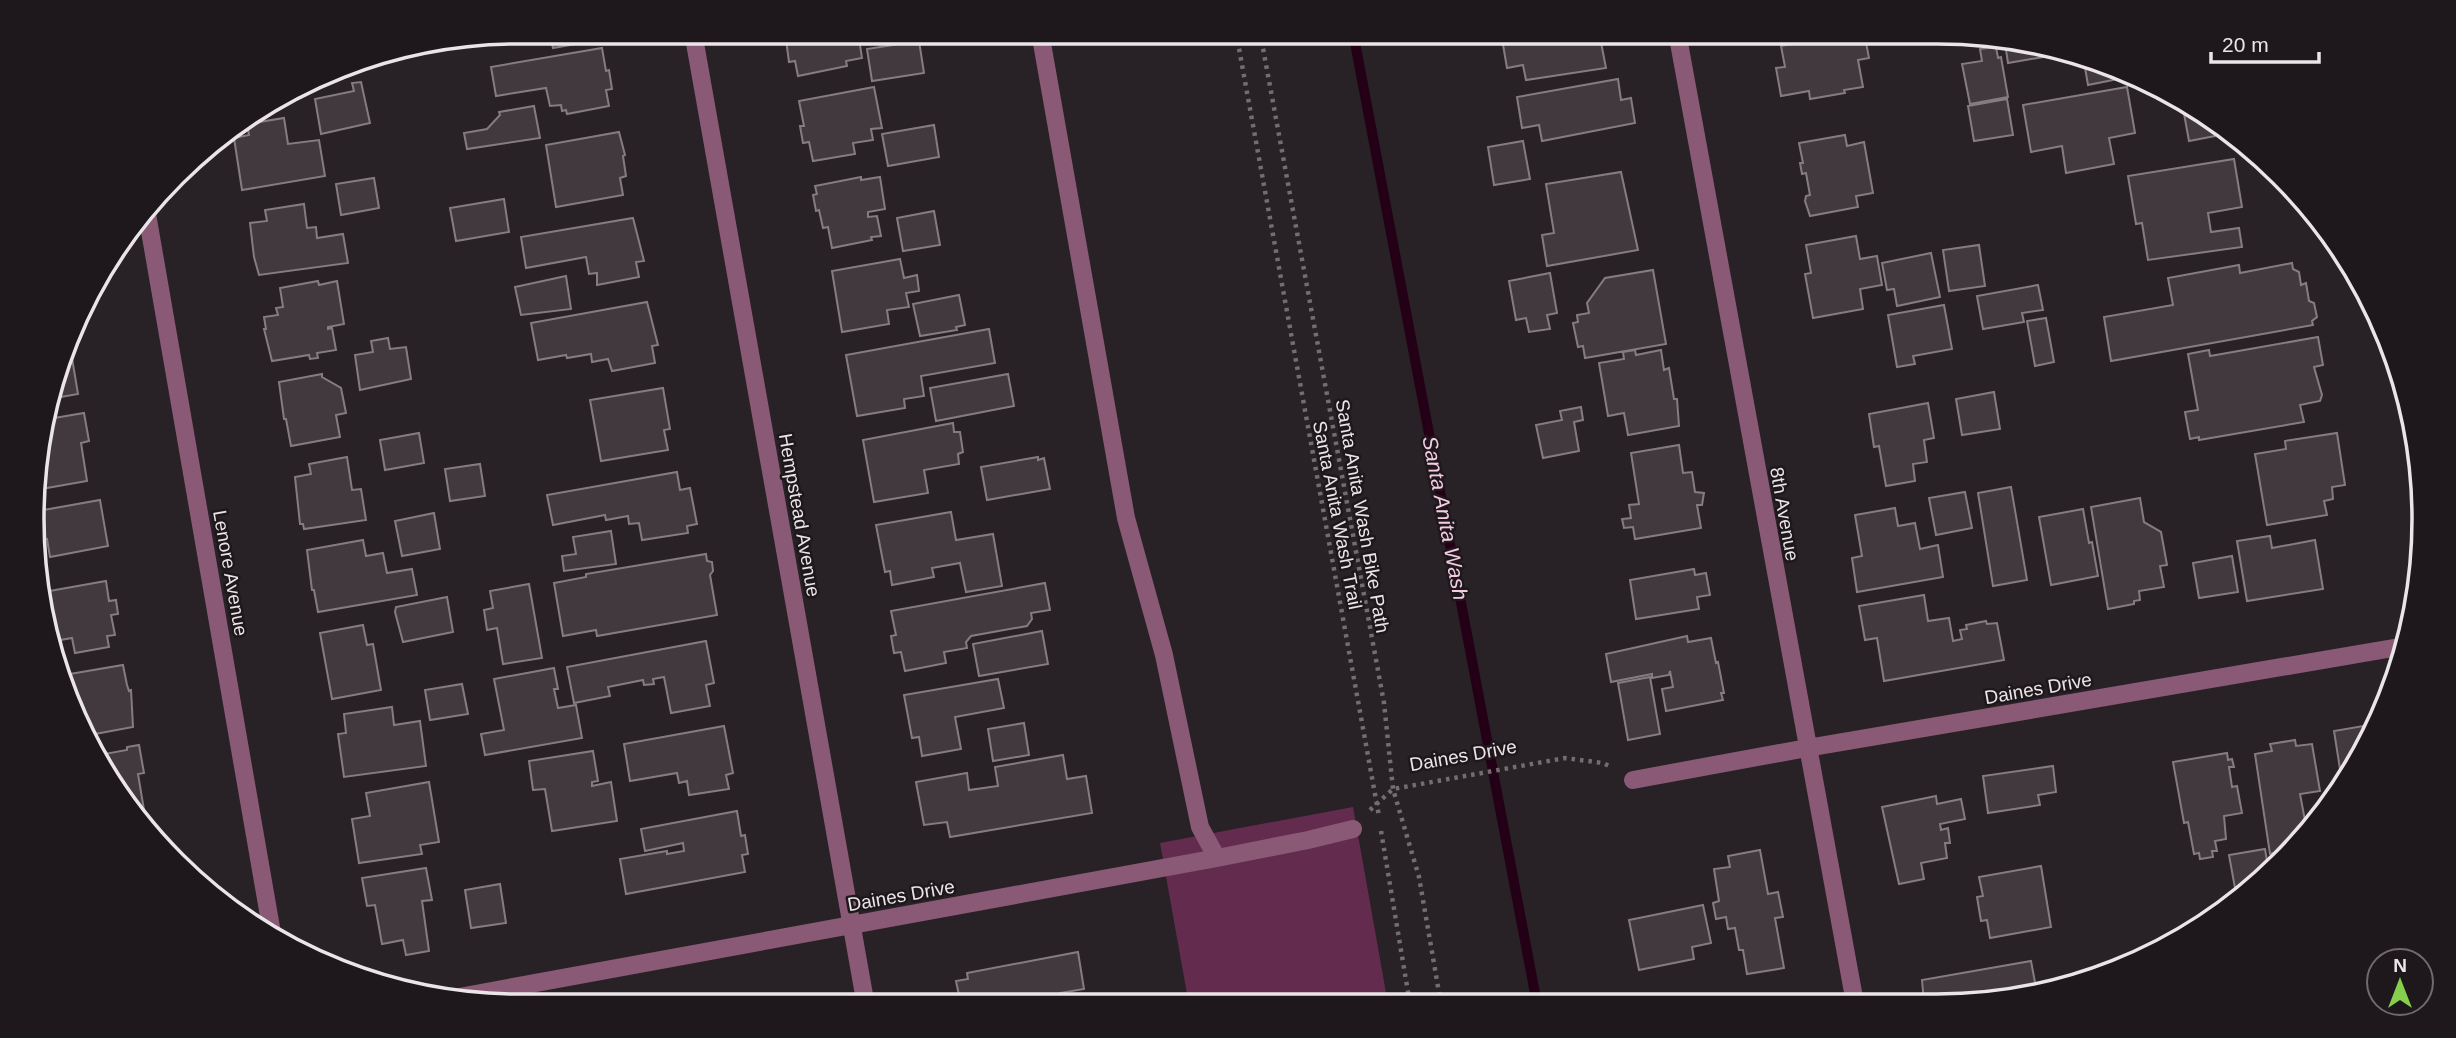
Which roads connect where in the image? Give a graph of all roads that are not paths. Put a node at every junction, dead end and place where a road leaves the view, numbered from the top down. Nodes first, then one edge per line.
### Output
1 (695, 44) edge
2 (1042, 44) edge
3 (1679, 44) edge
4 (148, 222) edge
5 (2394, 648) edge
6 (1807, 748) junction
7 (1633, 780) road end
8 (1353, 829) road end
9 (1217, 858) junction
10 (270, 924) edge
11 (851, 926) junction
12 (483, 993) edge
13 (864, 994) edge
14 (1853, 994) edge

1 - 11 street, Hempstead Avenue
2 - 9 street
3 - 6 street, 8th Avenue
4 - 10 street, Lenore Avenue
5 - 6 street, Daines Drive
6 - 7 street, Daines Drive
6 - 14 street, 8th Avenue
8 - 9 street, Daines Drive
9 - 11 street, Daines Drive
11 - 12 street, Daines Drive
11 - 13 street, Hempstead Avenue

